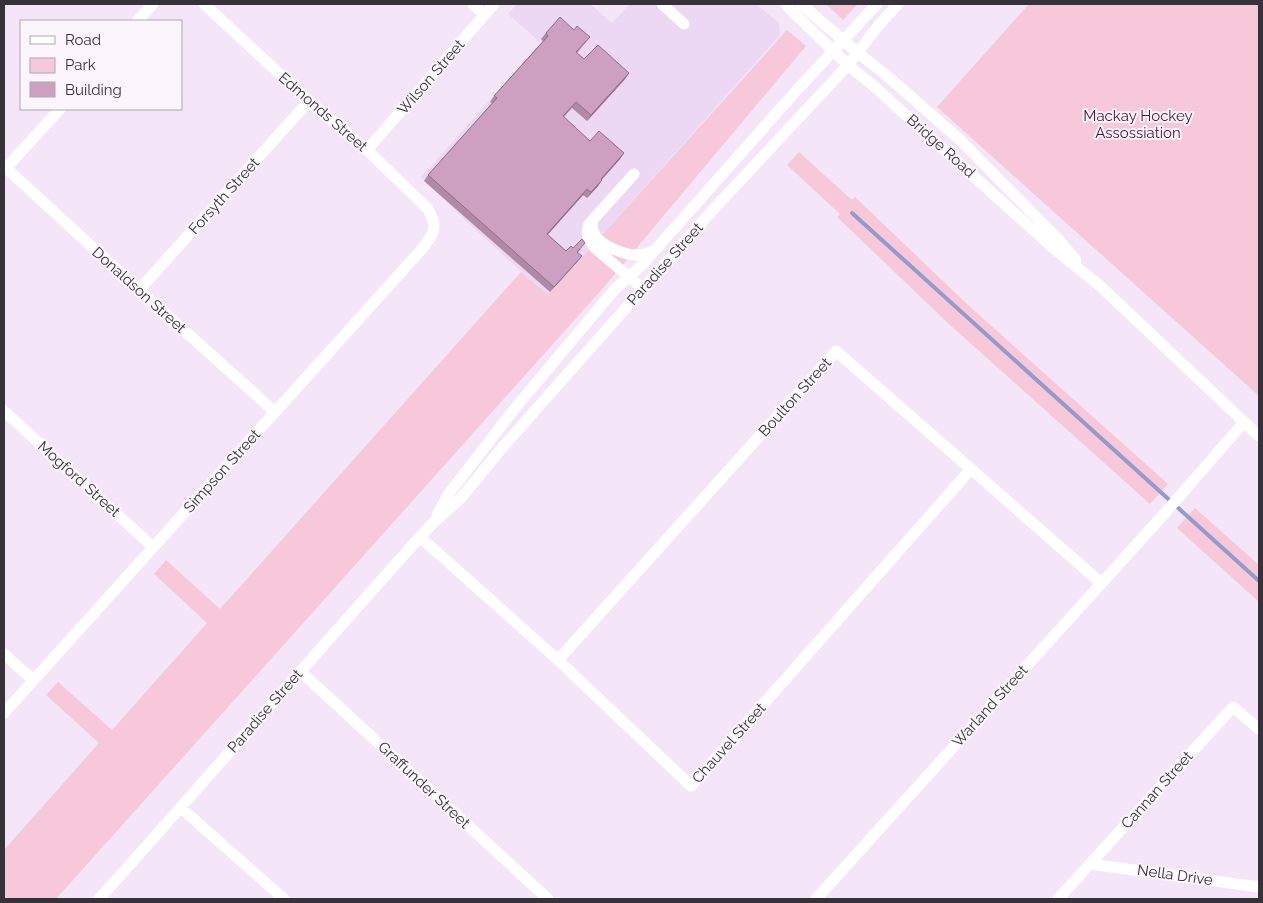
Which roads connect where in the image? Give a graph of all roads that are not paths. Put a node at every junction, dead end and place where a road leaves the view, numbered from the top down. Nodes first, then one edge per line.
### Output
1 (153, 4) edge
2 (204, 4) edge
3 (473, 4) edge
4 (494, 4) edge
5 (662, 4) edge
6 (786, 4) edge
7 (801, 4) edge
8 (877, 4) edge
9 (898, 4) edge
10 (485, 14) junction
11 (138, 20) edge
12 (684, 24) dead end
13 (844, 41) junction
14 (834, 52) junction
15 (858, 53) junction
16 (848, 65) junction
17 (309, 100) junction
18 (59, 110) edge
19 (367, 150) junction
20 (5, 167) edge
21 (634, 174) dead end
22 (592, 221) junction
23 (435, 226) joint
24 (656, 249) junction
25 (629, 277) junction
26 (1099, 286) junction
27 (643, 289) junction
28 (139, 290) junction
29 (4, 411) edge
30 (275, 412) junction
31 (1244, 422) junction
32 (1259, 436) edge
33 (971, 469) junction
34 (432, 524) junction
35 (420, 537) junction
36 (153, 547) junction
37 (1101, 584) junction
38 (4, 654) edge
39 (558, 660) junction
40 (300, 671) junction
41 (34, 680) junction
42 (4, 713) edge
43 (1259, 729) edge
44 (181, 808) junction
45 (1090, 864) junction
46 (1259, 887) edge
47 (818, 898) edge
48 (99, 899) edge
49 (284, 899) edge
50 (548, 899) edge
51 (1058, 899) edge

1 - 11 street
2 - 17 street, Edmonds Street
3 - 10 street
4 - 10 street, Wilson Street
5 - 12 street
6 - 14 street, Bridge Road
7 - 13 street, Bridge Road
8 - 13 street, Paradise Street
9 - 15 street, Paradise Street
10 - 19 street, Wilson Street
13 - 14 street, Paradise Street
13 - 15 street, Bridge Road
14 - 16 street, Bridge Road
14 - 24 street, Paradise Street
15 - 16 street, Paradise Street
15 - 26 street, Bridge Road
16 - 26 street, Bridge Road
16 - 27 street, Paradise Street
17 - 19 street, Edmonds Street
17 - 28 street, Forsyth Street
18 - 20 street
19 - 23 street, Edmonds Street
20 - 28 street, Donaldson Street
21 - 22 street
22 - 24 street
22 - 25 street
23 - 30 street, Simpson Street
24 - 25 street, Paradise Street
25 - 27 street
25 - 34 street, Paradise Street
26 - 31 street, Bridge Road
27 - 34 street, Paradise Street
28 - 30 street, Donaldson Street
29 - 36 street, Mogford Street
30 - 36 street, Simpson Street
31 - 32 street, Bridge Road
31 - 37 street, Warland Street
33 - 37 street, Boulton Street
33 - 39 street, Boulton Street
33 - 39 street, Chauvel Street
34 - 35 street, Paradise Street
35 - 39 street, Chauvel Street
35 - 40 street, Paradise Street
36 - 41 street, Simpson Street
37 - 47 street, Warland Street
38 - 41 street
40 - 44 street, Paradise Street
40 - 50 street, Graffunder Street
41 - 42 street, Simpson Street
43 - 45 street, Cannan Street
44 - 48 street, Paradise Street
44 - 49 street
45 - 46 street, Nella Drive
45 - 51 street, Cannan Street

